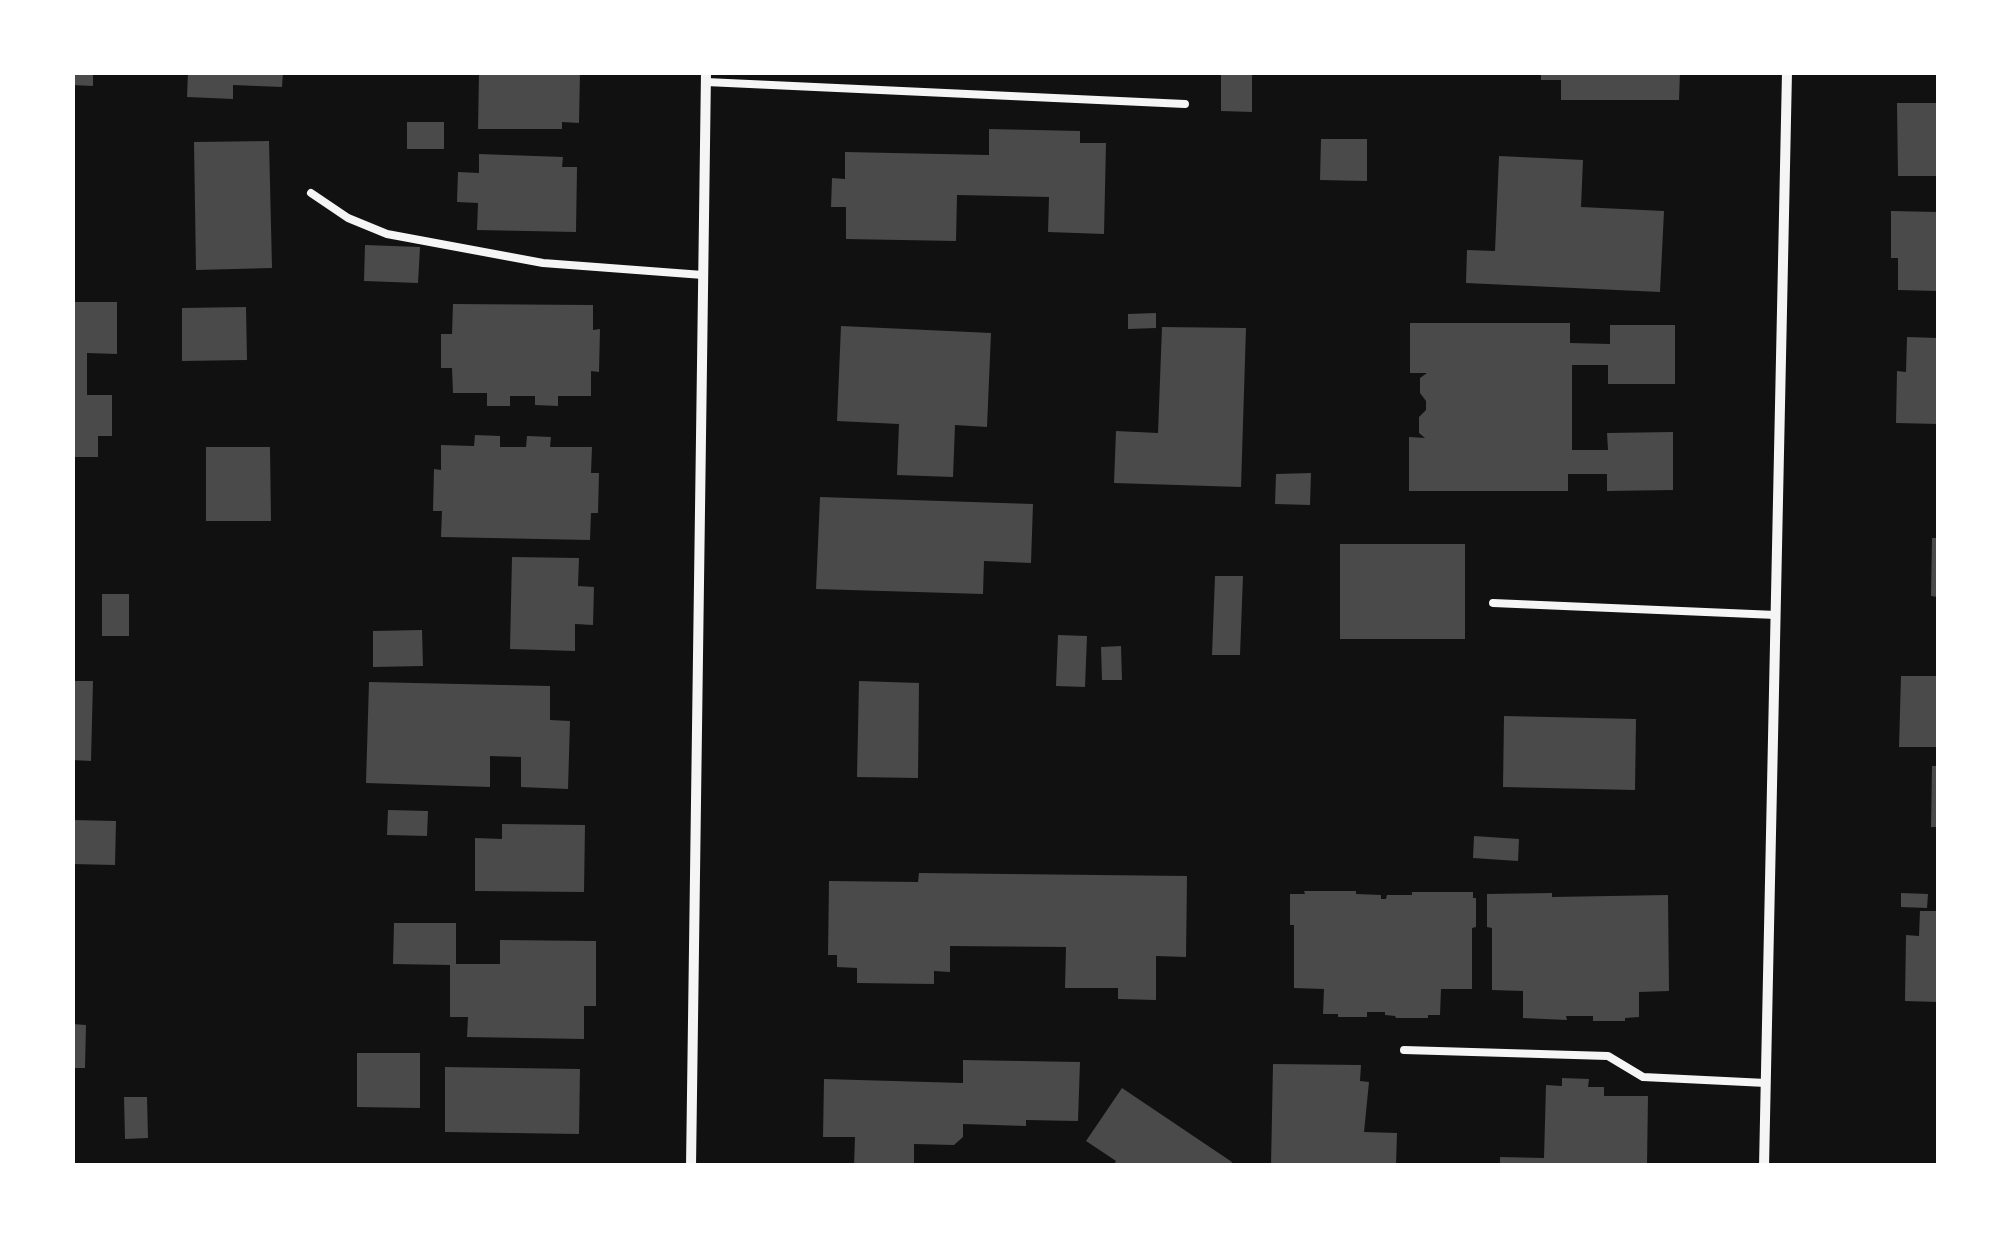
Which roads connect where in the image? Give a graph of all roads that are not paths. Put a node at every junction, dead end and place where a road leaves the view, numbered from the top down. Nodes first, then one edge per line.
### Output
1 (1787, 72) edge
2 (706, 78) edge
3 (1185, 104) dead end
4 (311, 193) dead end
5 (703, 275) junction
6 (1493, 603) dead end
7 (1776, 615) junction
8 (1404, 1050) dead end
9 (1766, 1083) junction
10 (691, 1166) edge
11 (1764, 1166) edge

1 - 7 street
2 - 3 lane
2 - 5 street
4 - 5 lane
5 - 10 street
6 - 7 lane
7 - 9 street
8 - 9 lane
9 - 11 street

